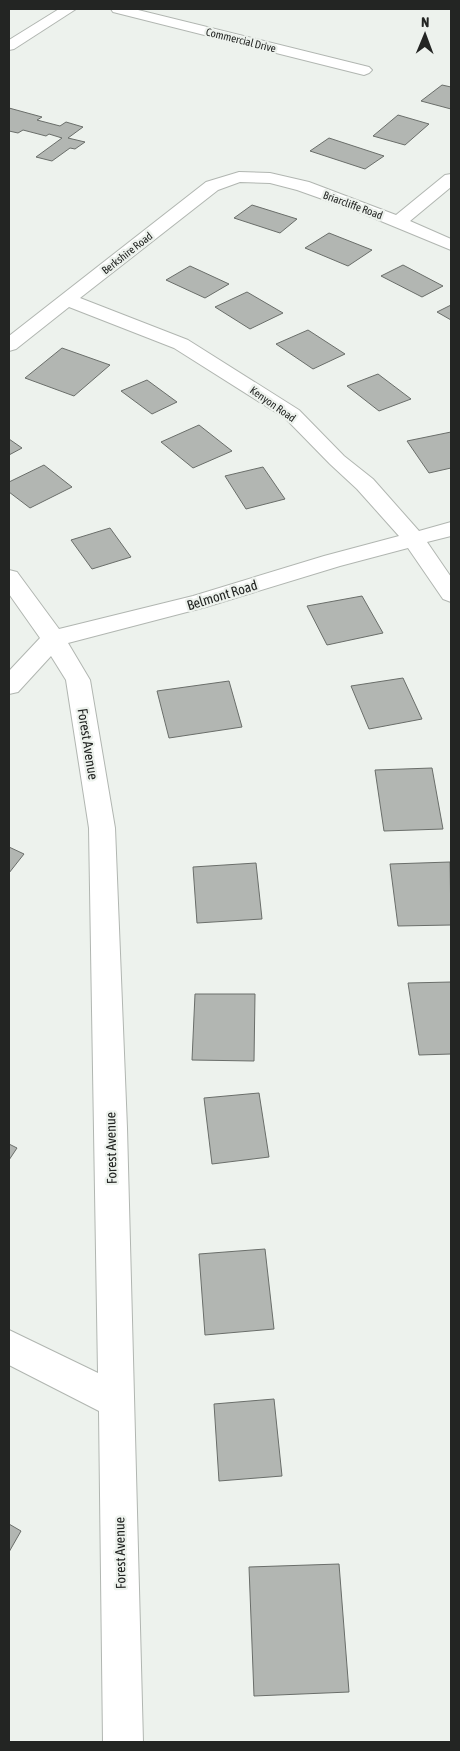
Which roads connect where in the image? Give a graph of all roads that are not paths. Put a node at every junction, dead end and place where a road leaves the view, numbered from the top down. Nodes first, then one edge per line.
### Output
1 (69, 9) edge
2 (118, 9) edge
3 (9, 46) edge
4 (364, 70) dead end
5 (252, 176) joint
6 (451, 178) edge
7 (398, 222) junction
8 (451, 245) edge
9 (67, 300) junction
10 (9, 346) edge
11 (451, 529) edge
12 (413, 538) junction
13 (9, 577) edge
14 (451, 594) edge
15 (53, 639) junction
16 (9, 686) edge
17 (9, 1347) edge
18 (117, 1401) junction
19 (123, 1742) edge

1 - 3 street
2 - 4 street, Commercial Drive
5 - 7 street, Briarcliffe Road
5 - 9 street, Berkshire Road
6 - 7 street
7 - 8 street, Briarcliffe Road
9 - 10 street, Berkshire Road
9 - 12 street, Kenyon Road
11 - 12 street, Belmont Road
12 - 14 street, Kenyon Road
12 - 15 street, Belmont Road
13 - 15 street, Forest Avenue
15 - 16 street
15 - 18 street, Forest Avenue
17 - 18 street
18 - 19 street, Forest Avenue

